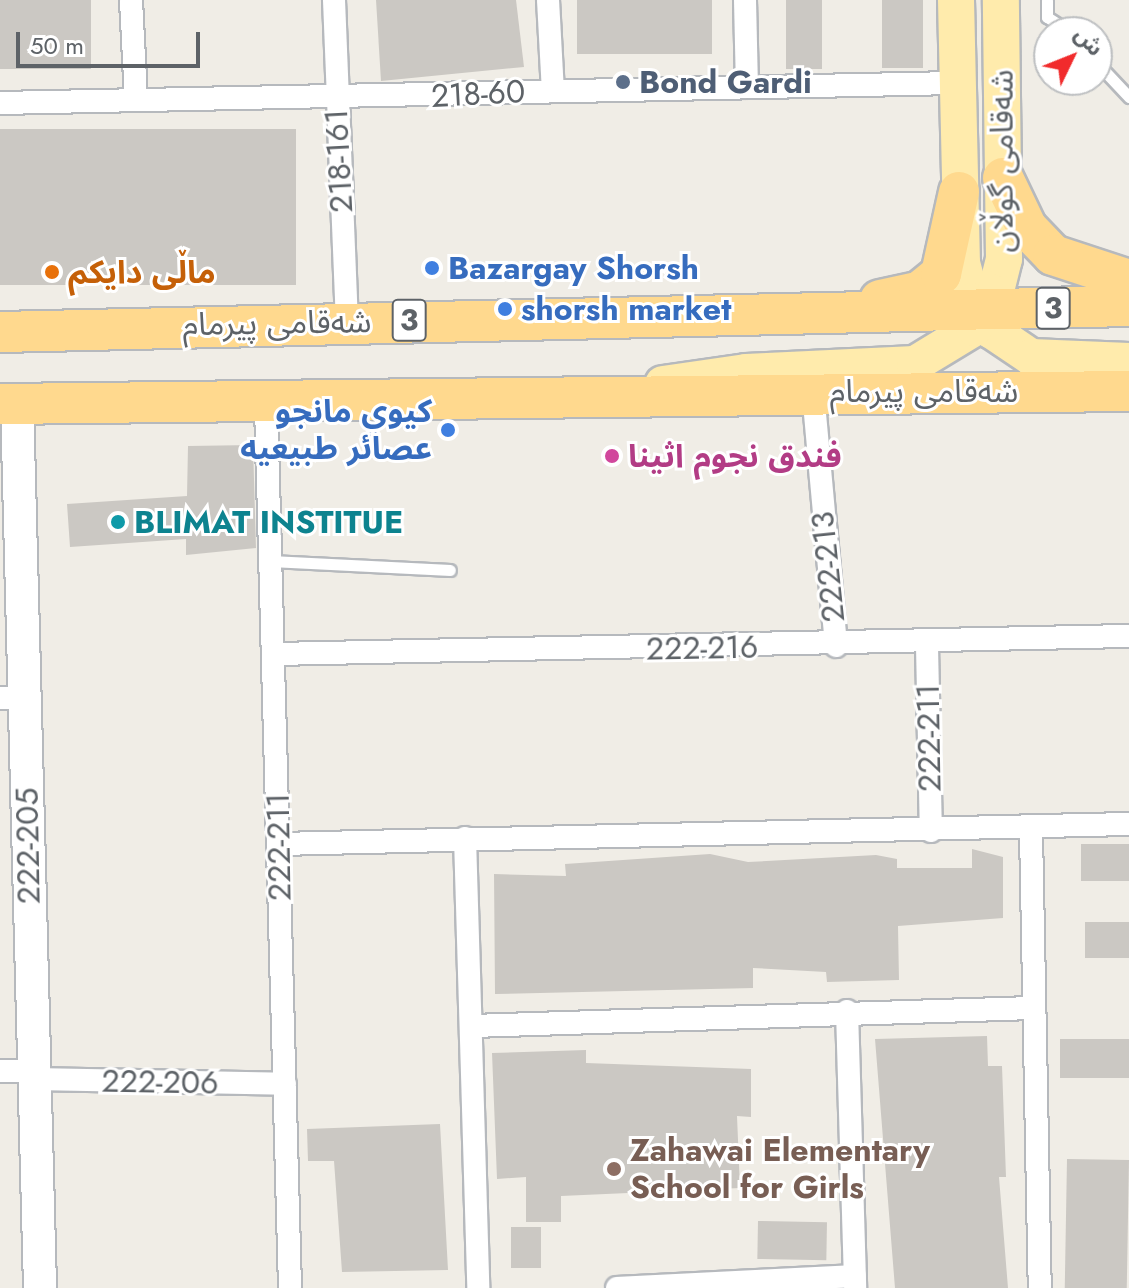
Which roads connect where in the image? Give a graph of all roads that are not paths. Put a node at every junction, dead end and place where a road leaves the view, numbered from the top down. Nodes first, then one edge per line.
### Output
1 (131, 0) edge
2 (334, 0) edge
3 (548, 0) edge
4 (745, 0) edge
5 (956, 0) edge
6 (1001, 0) edge
7 (1113, 80) edge
8 (957, 83) junction
9 (747, 87) junction
10 (553, 91) junction
11 (1129, 97) edge
12 (136, 100) junction
13 (336, 101) junction
14 (0, 103) edge
15 (1003, 178) junction
16 (959, 192) junction
17 (1129, 280) edge
18 (1129, 306) edge
19 (982, 312) junction
20 (818, 313) junction
21 (347, 321) junction
22 (0, 332) edge
23 (1129, 361) edge
24 (1129, 391) edge
25 (813, 392) junction
26 (617, 395) junction
27 (8, 404) edge
28 (266, 406) junction
29 (271, 561) junction
30 (450, 570) dead end
31 (1129, 636) edge
32 (836, 646) junction
33 (927, 646) junction
34 (275, 654) junction
35 (12, 698) edge
36 (1129, 824) edge
37 (931, 831) junction
38 (1031, 831) junction
39 (465, 838) junction
40 (279, 844) junction
41 (1033, 1008) junction
42 (847, 1011) junction
43 (472, 1026) junction
44 (0, 1071) edge
45 (34, 1075) junction
46 (285, 1084) junction
47 (855, 1282) edge
48 (40, 1288) edge
49 (290, 1288) edge
50 (478, 1288) edge
51 (617, 1288) edge
52 (1040, 1288) edge

1 - 12 street
2 - 13 street, 218-161
3 - 10 street
4 - 9 street
5 - 8 main road, شەقامی گوڵان
6 - 15 main road, شەقامی گوڵان
7 - 11 lane
8 - 9 street, 218-60
8 - 16 main road, شەقامی گوڵان
9 - 10 street, 218-60
10 - 13 street, 218-60
12 - 13 street, 218-60
12 - 14 street, 218-60
13 - 21 street, 218-161
15 - 17 highway
15 - 19 main road, شەقامی گوڵان
16 - 19 main road, شەقامی گوڵان
16 - 20 highway
18 - 19 highway, شەقامی پیرمام / 3
19 - 20 highway, شەقامی پیرمام / 3
19 - 23 main road, شەقامی گوڵان
19 - 26 main road, شەقامی گوڵان
20 - 21 highway, شەقامی پیرمام / 3
21 - 22 highway, شەقامی پیرمام / 3
24 - 25 highway, شەقامی پیرمام
25 - 26 highway, شەقامی پیرمام
25 - 32 street, 222-213
26 - 28 highway, شەقامی پیرمام
27 - 28 highway, شەقامی پیرمام
27 - 35 street, 222-205
28 - 29 street, 222-211
29 - 30 lane
29 - 34 street, 222-211
31 - 33 street, 222-216
32 - 33 street, 222-216
32 - 34 street, 222-216
33 - 37 street, 222-211
34 - 40 street, 222-211
35 - 45 street, 222-205
36 - 38 street
37 - 38 street
37 - 39 street
38 - 41 street
39 - 40 street
39 - 43 street
40 - 46 street, 222-211
41 - 42 street
41 - 52 street
42 - 43 street
42 - 47 street
43 - 50 street
44 - 45 street, 222-206
45 - 46 street, 222-206
45 - 48 street, 222-205
46 - 49 street, 222-211
47 - 51 street

